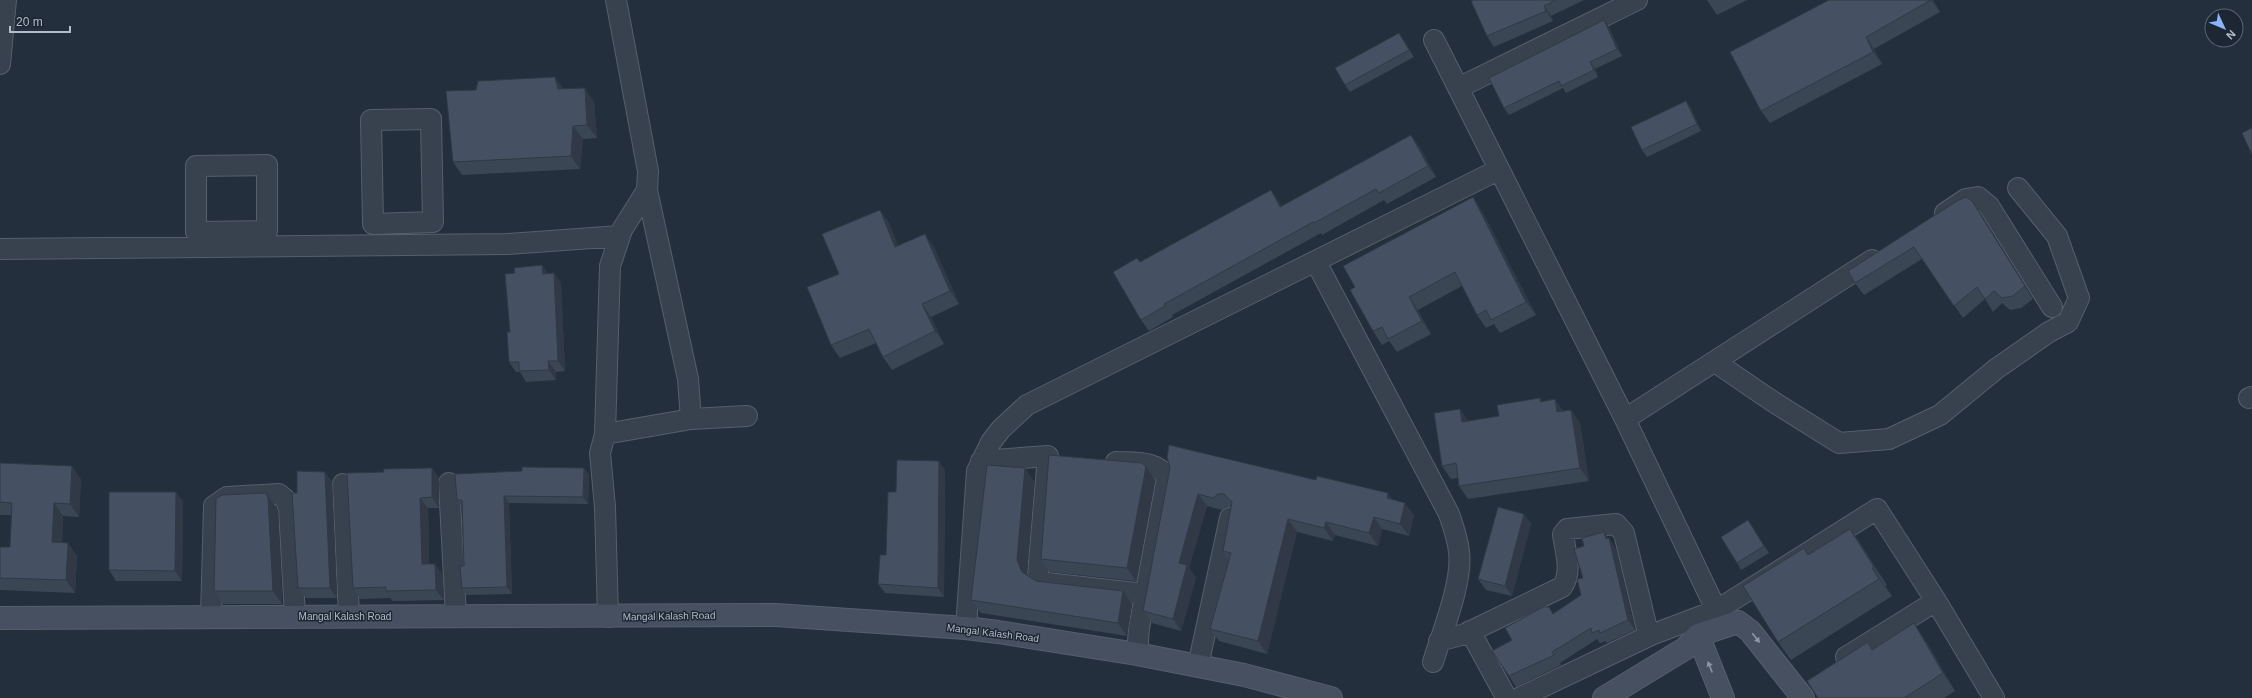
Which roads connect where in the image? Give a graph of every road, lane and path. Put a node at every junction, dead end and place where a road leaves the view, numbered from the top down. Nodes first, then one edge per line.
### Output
1 (6, 0) edge
2 (616, 0) edge
3 (1637, 0) edge
4 (1434, 40) dead end
5 (0, 64) edge
6 (1458, 88) junction
7 (1498, 170) junction
8 (2018, 188) dead end
9 (647, 190) junction
10 (428, 222) junction
11 (1926, 225) edge
12 (620, 236) junction
13 (262, 239) junction
14 (202, 240) junction
15 (428, 245) junction
16 (0, 249) edge
17 (1887, 250) edge
18 (1316, 262) junction
19 (2052, 307) dead end
20 (1715, 362) junction
21 (747, 416) dead end
22 (691, 419) junction
23 (1626, 419) junction
24 (605, 434) junction
25 (1094, 460) edge
26 (981, 461) junction
27 (449, 482) dead end
28 (343, 484) dead end
29 (1230, 518) edge
30 (1145, 594) junction
31 (1936, 601) junction
32 (211, 616) junction
33 (295, 616) junction
34 (349, 616) junction
35 (456, 616) junction
36 (608, 617) junction
37 (0, 618) edge
38 (1720, 618) junction
39 (966, 628) junction
40 (1470, 631) junction
41 (1651, 635) junction
42 (1698, 635) junction
43 (1440, 641) junction
44 (1137, 654) junction
45 (1433, 662) dead end
46 (1832, 665) edge
47 (1198, 666) junction
48 (1331, 698) edge
49 (1508, 698) edge
50 (1519, 698) edge
51 (1604, 698) edge
52 (1723, 698) edge
53 (1802, 698) edge
54 (1994, 698) edge

1 - 5 street
2 - 9 street
3 - 6 street
4 - 6 street
6 - 7 street
7 - 18 street
7 - 23 street
8 - 20 street
9 - 12 street
9 - 22 street
10 - 10 street
10 - 15 street
11 - 19 street
12 - 15 street
12 - 24 street
13 - 14 street
13 - 14 street
13 - 15 street
14 - 16 street
17 - 20 street
18 - 26 street
18 - 43 street
20 - 23 street
21 - 22 street
22 - 24 street
23 - 38 street
24 - 36 street
25 - 30 street
26 - 30 street
26 - 39 street
27 - 35 street
28 - 34 street
29 - 47 street
30 - 44 street
31 - 38 street
31 - 46 street
31 - 54 street
32 - 33 street, Mangal Kalash Road
32 - 33 street
32 - 37 street, Mangal Kalash Road
33 - 34 street, Mangal Kalash Road
34 - 35 street, Mangal Kalash Road
35 - 36 street, Mangal Kalash Road
36 - 39 street, Mangal Kalash Road
38 - 41 street
38 - 42 street
38 -> 53 street
39 - 44 street, Mangal Kalash Road
40 - 41 street
40 - 43 street
40 - 49 street
41 - 50 street
42 - 51 street
52 -> 42 street
43 - 45 street
44 - 47 street, Mangal Kalash Road
47 - 48 street, Mangal Kalash Road

